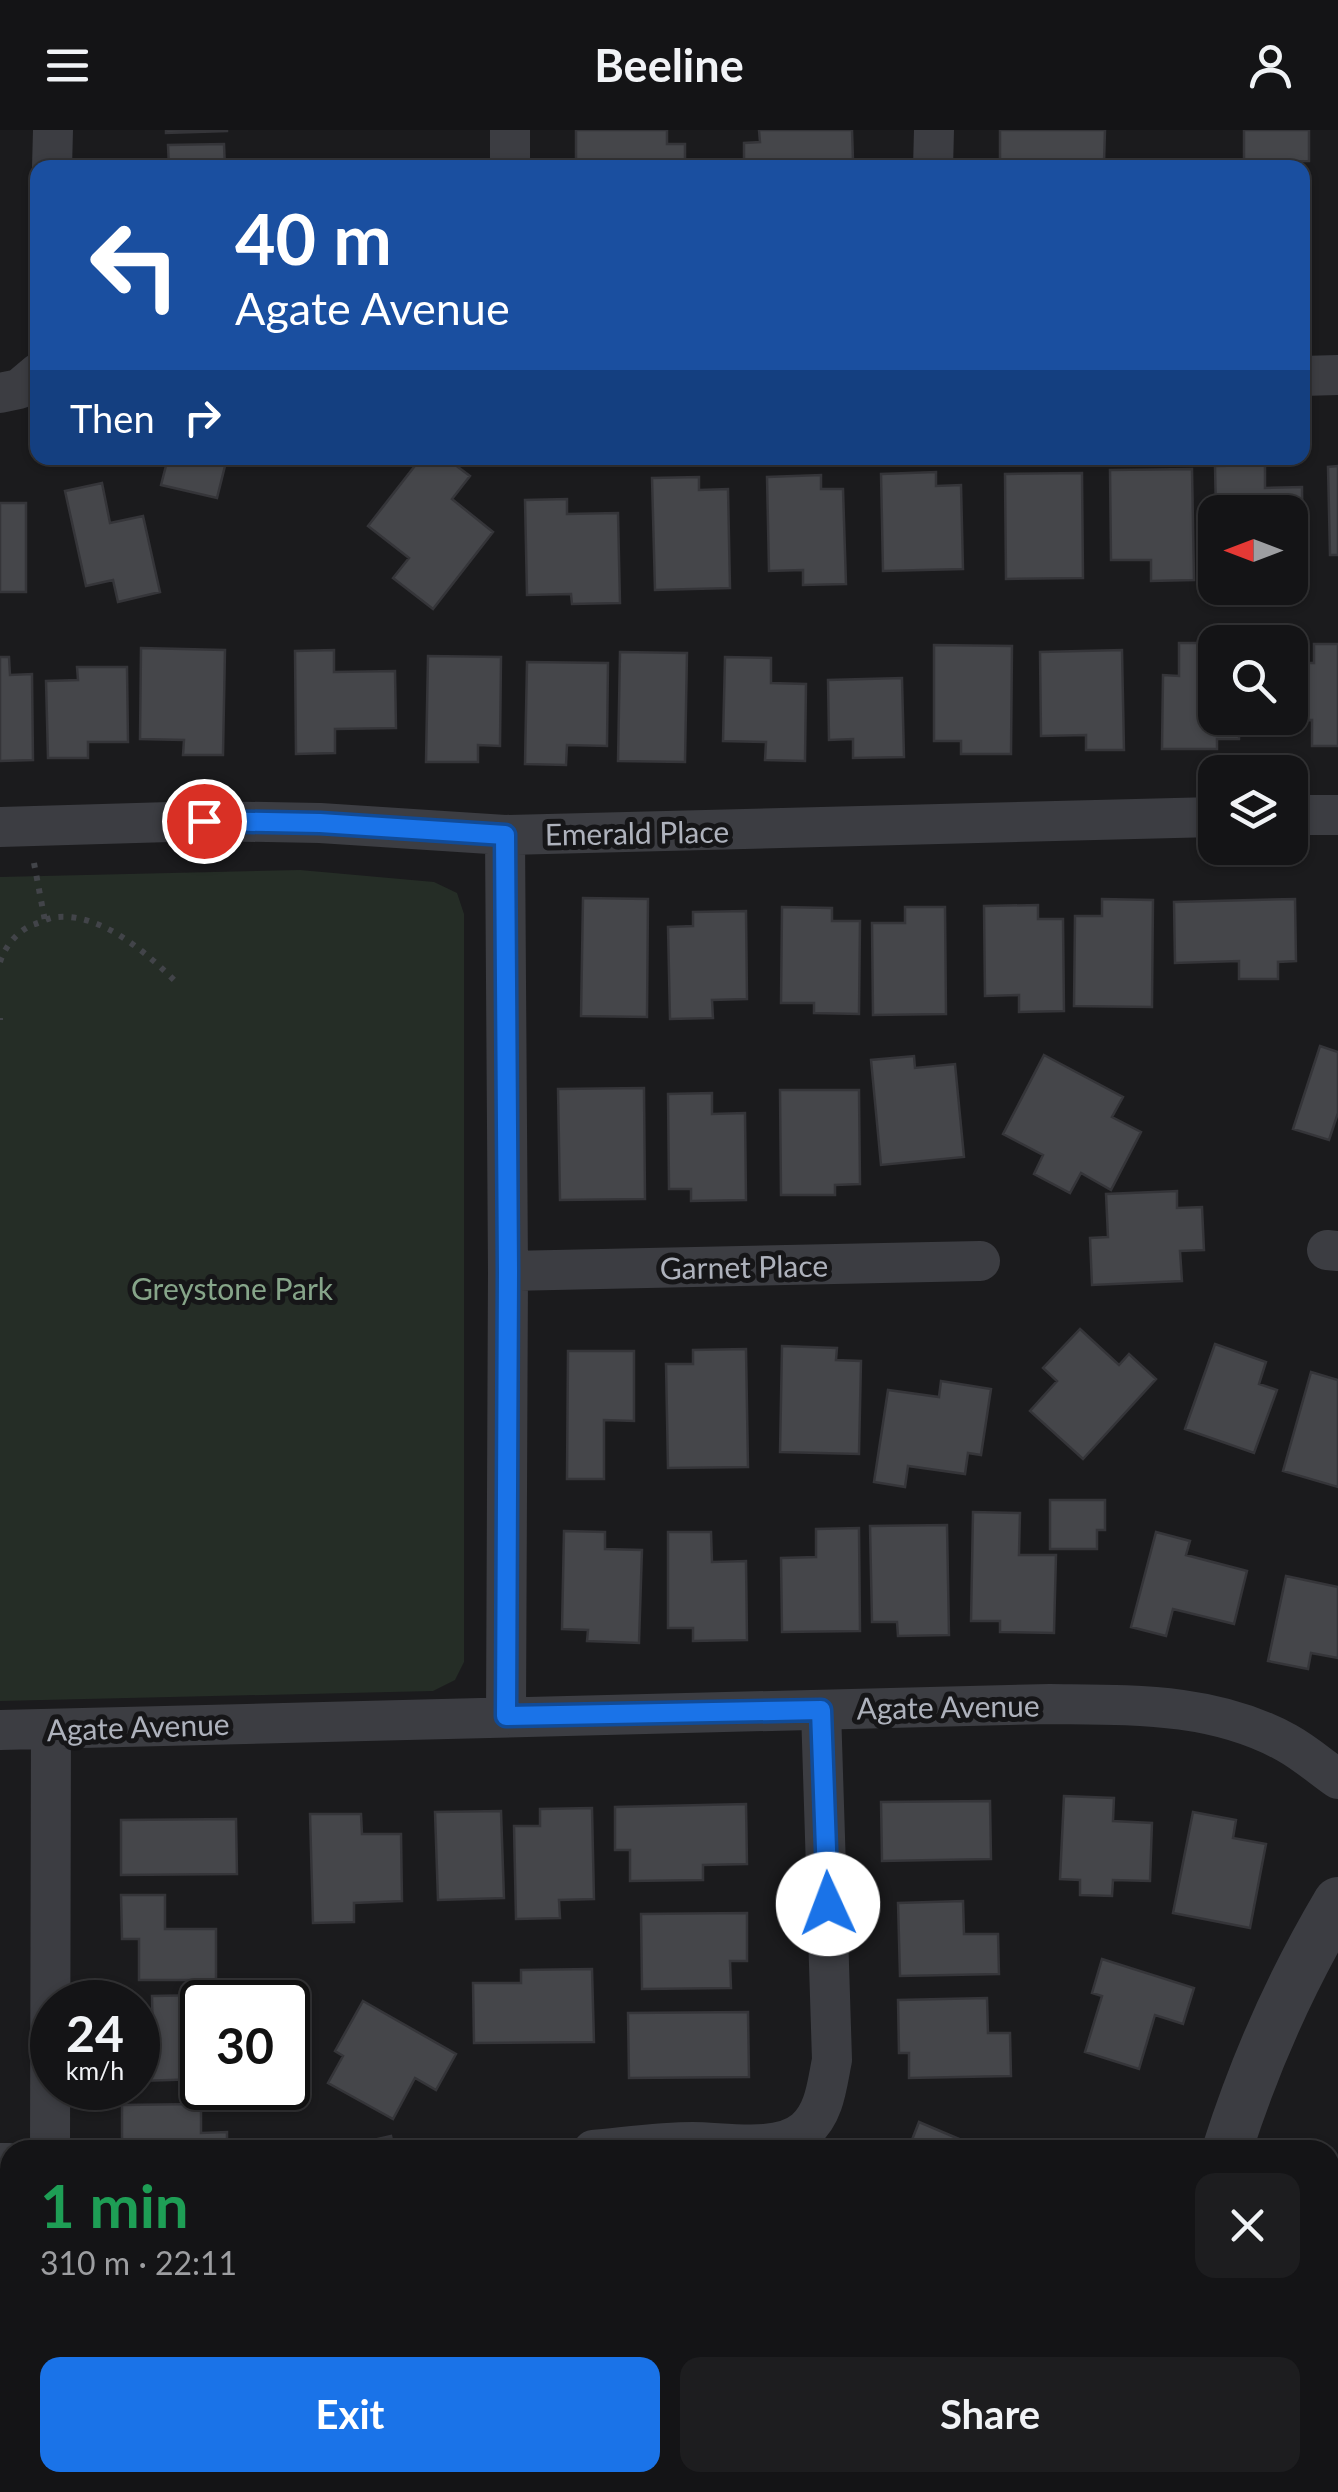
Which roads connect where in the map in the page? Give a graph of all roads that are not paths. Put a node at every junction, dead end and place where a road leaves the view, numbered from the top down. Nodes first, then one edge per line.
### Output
1 (53, 130) edge
2 (510, 130) edge
3 (934, 130) edge
4 (52, 160) edge
5 (510, 160) edge
6 (934, 160) edge
7 (1338, 374) edge
8 (1310, 376) edge
9 (30, 380) edge
10 (0, 393) edge
11 (1338, 814) edge
12 (1308, 815) edge
13 (1198, 817) edge
14 (14, 827) edge
15 (505, 835) junction
16 (980, 1261) dead end
17 (508, 1271) junction
18 (821, 1710) junction
19 (506, 1716) junction
20 (51, 1728) junction
21 (0, 1730) edge
22 (1338, 1779) edge
23 (1338, 1902) edge
24 (50, 2140) edge
25 (778, 2140) edge
26 (1230, 2140) edge

1 - 4 street
2 - 5 street
3 - 6 street
7 - 8 street
9 - 10 street
11 - 12 street
13 - 15 street, Emerald Place
14 - 15 street, Emerald Place
15 - 17 street
16 - 17 street, Garnet Place
17 - 19 street
18 - 19 street, Agate Avenue
18 - 22 street, Agate Avenue
18 - 25 street
19 - 20 street, Agate Avenue
20 - 21 street, Agate Avenue
20 - 24 street
23 - 26 street

